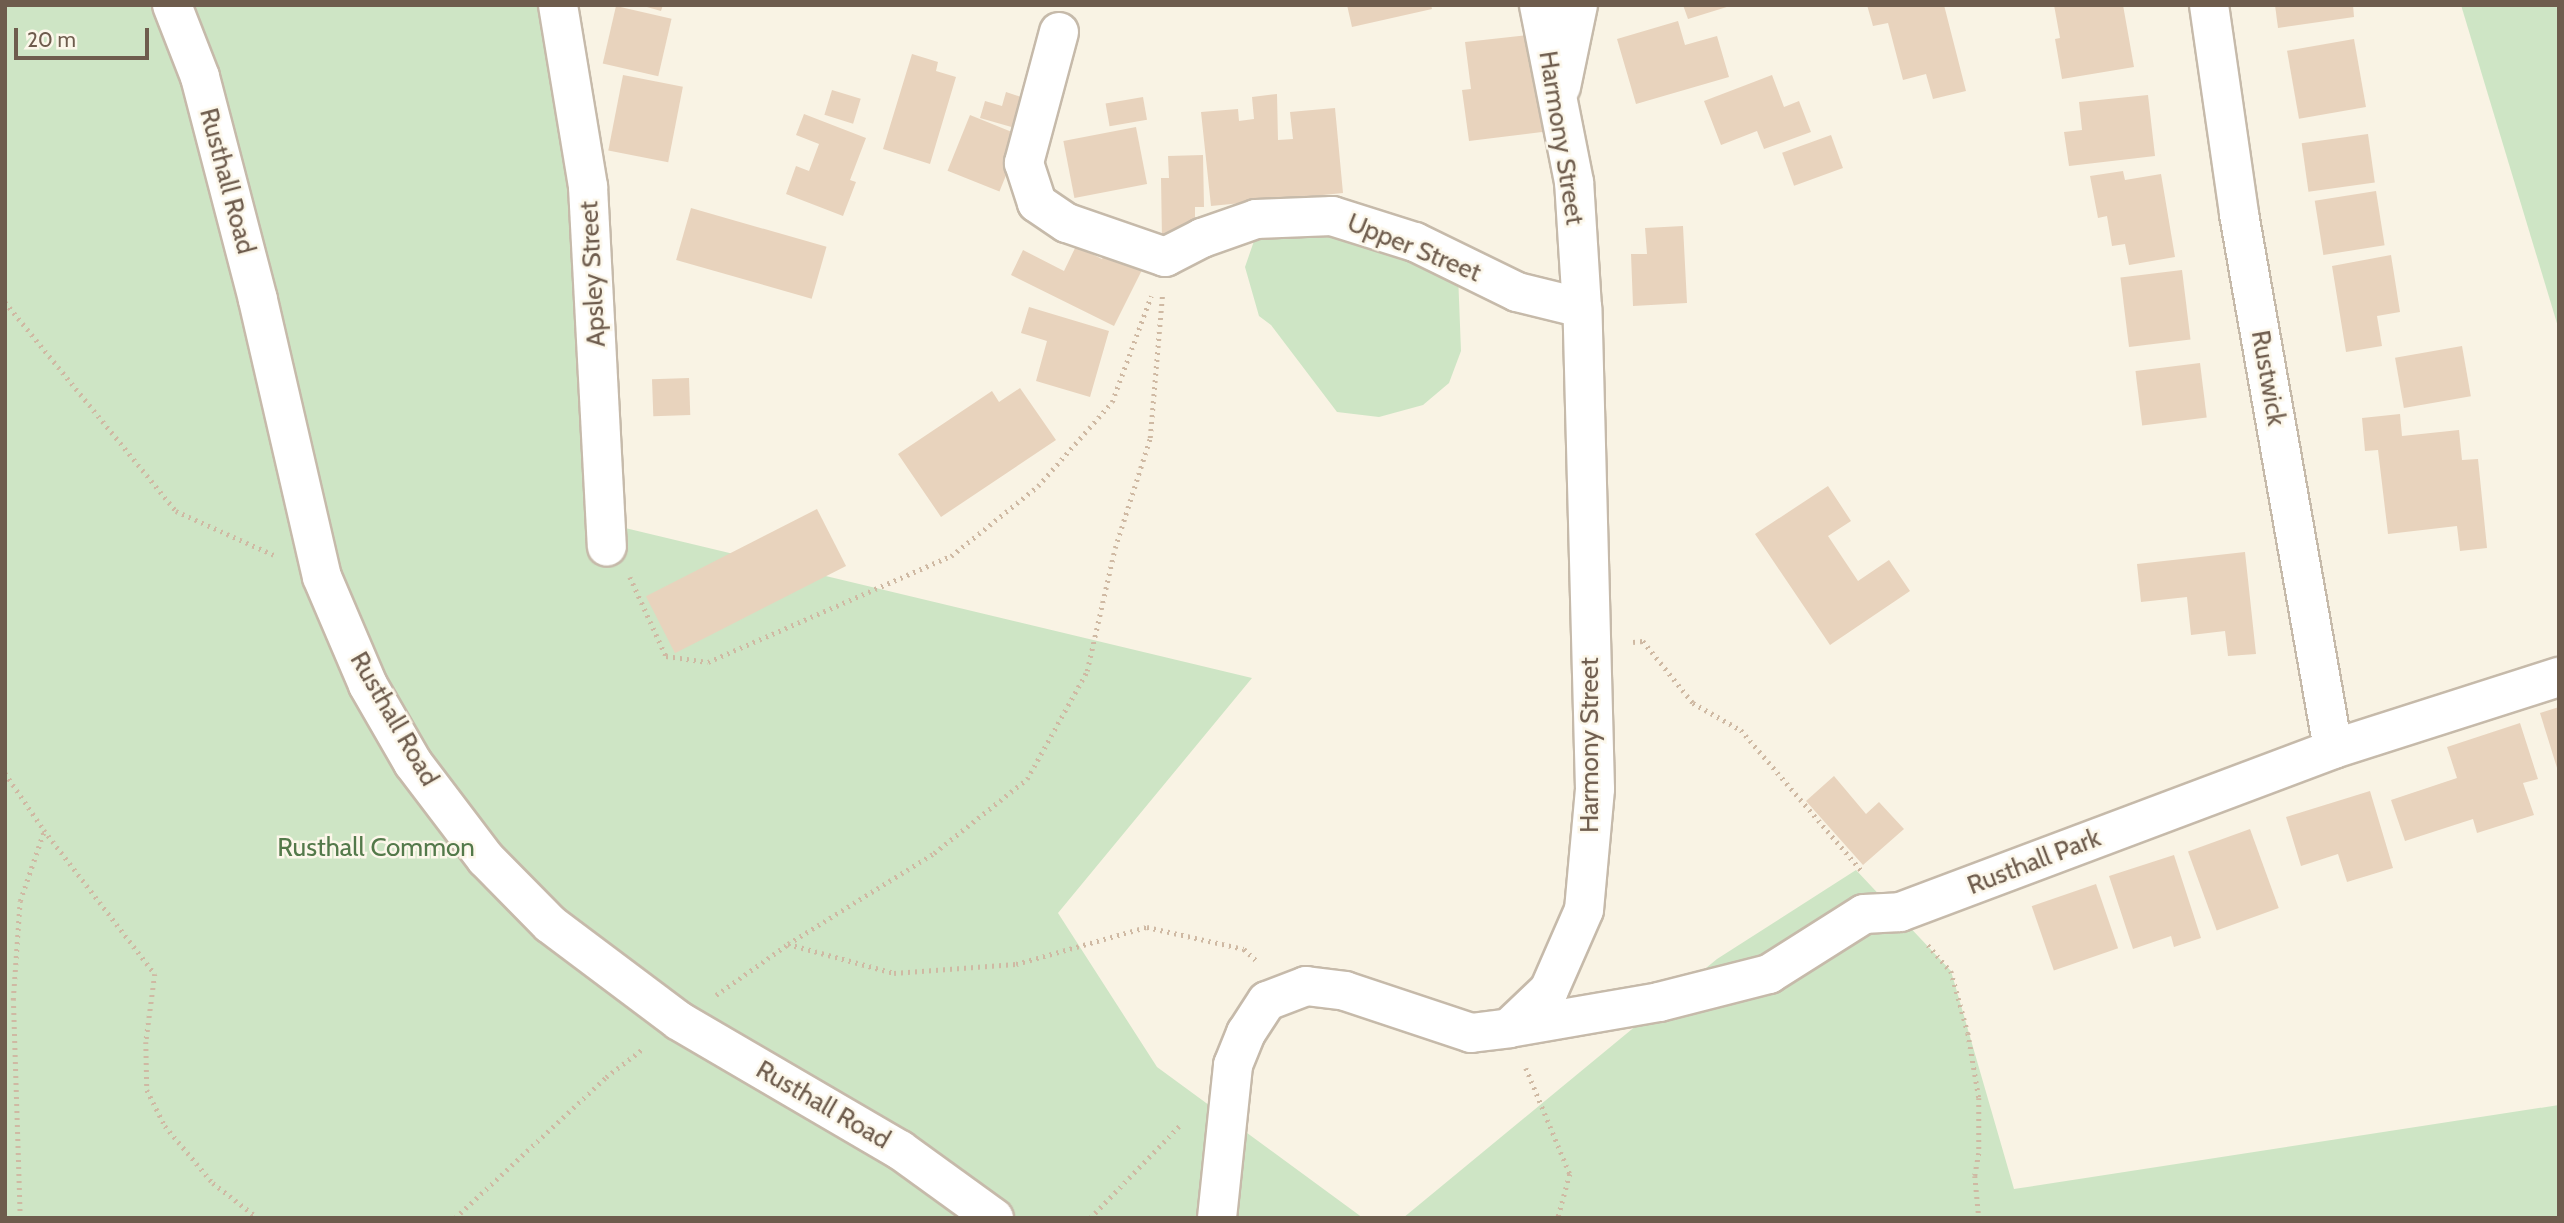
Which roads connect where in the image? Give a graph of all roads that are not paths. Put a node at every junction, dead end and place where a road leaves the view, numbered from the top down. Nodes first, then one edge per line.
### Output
1 (172, 5) edge
2 (558, 5) edge
3 (1539, 5) edge
4 (1578, 5) edge
5 (2209, 5) edge
6 (1059, 32) dead end
7 (1558, 103) junction
8 (1582, 308) junction
9 (607, 546) road end
10 (2559, 677) edge
11 (2333, 749) junction
12 (1509, 1028) junction
13 (994, 1218) edge
14 (1217, 1218) edge

1 - 13 street, Rusthall Road
2 - 9 street, Apsley Street
3 - 7 street, Harmony Street
4 - 7 street
5 - 11 street, Rustwick
6 - 8 street, Upper Street
7 - 8 street, Harmony Street
8 - 12 street, Harmony Street
10 - 11 street, Rusthall Park
11 - 12 street, Rusthall Park
12 - 14 street

